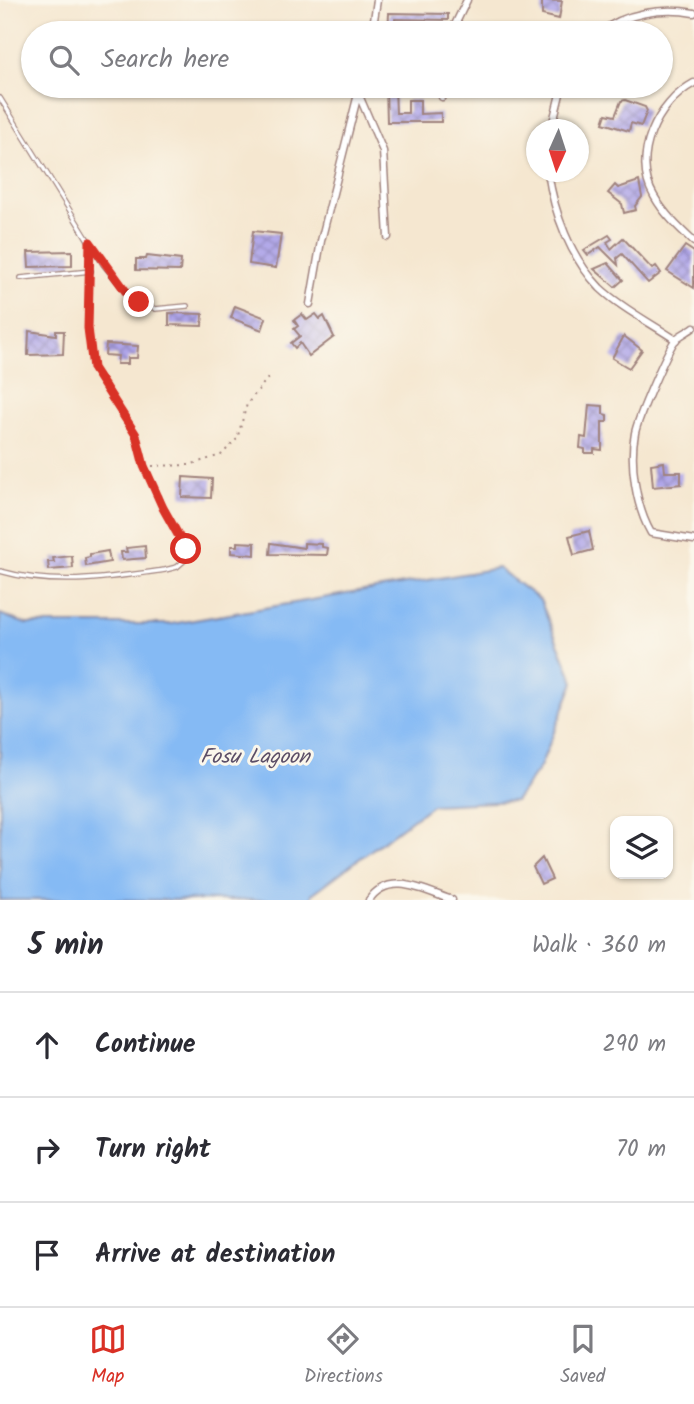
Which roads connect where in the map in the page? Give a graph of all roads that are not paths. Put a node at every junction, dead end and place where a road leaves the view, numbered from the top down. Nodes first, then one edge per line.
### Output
1 (377, 0) edge
2 (467, 0) edge
3 (694, 13) edge
4 (374, 21) edge
5 (457, 21) edge
6 (617, 21) edge
7 (694, 83) edge
8 (0, 98) edge
9 (357, 98) edge
10 (362, 98) edge
11 (559, 98) edge
12 (554, 119) edge
13 (550, 182) edge
14 (388, 237) dead end
15 (90, 242) junction
16 (694, 242) edge
17 (91, 271) junction
18 (21, 278) dead end
19 (310, 304) dead end
20 (187, 306) dead end
21 (694, 327) edge
22 (676, 340) junction
23 (694, 540) edge
24 (0, 571) edge
25 (369, 900) edge
26 (453, 900) edge

1 - 4 street
2 - 5 street
3 - 6 street
7 - 16 street
8 - 15 lane
9 - 19 street
10 - 14 street
11 - 12 street
13 - 22 street
15 - 17 lane
15 - 20 lane
17 - 18 lane
17 - 24 lane
21 - 22 street
22 - 23 street
25 - 26 street

